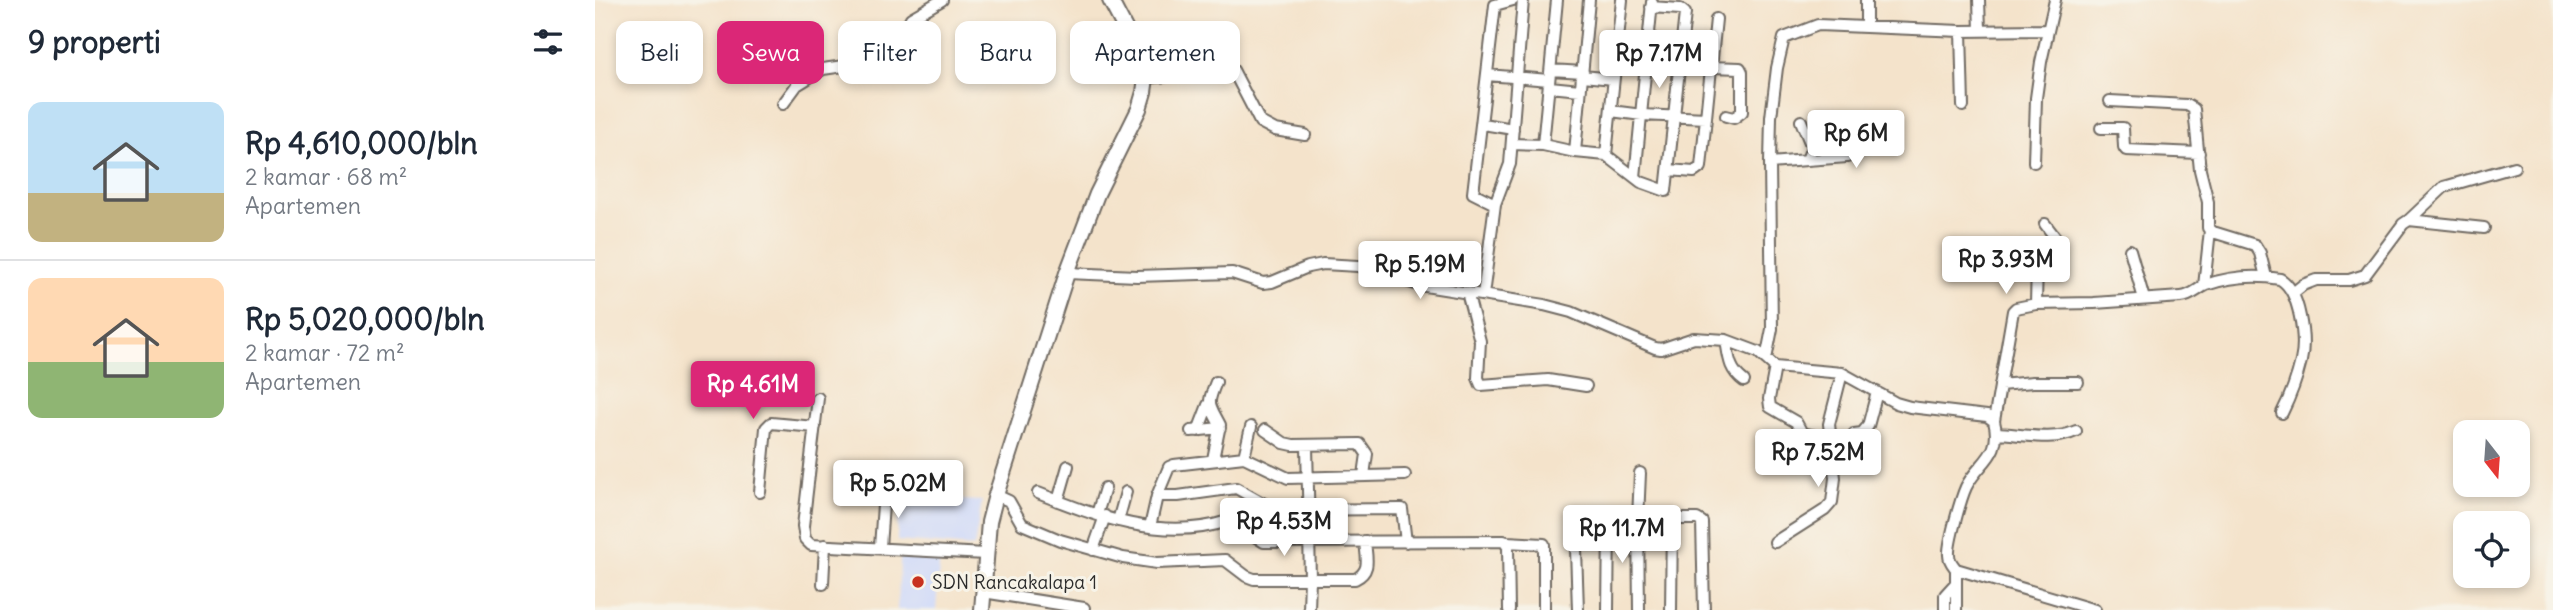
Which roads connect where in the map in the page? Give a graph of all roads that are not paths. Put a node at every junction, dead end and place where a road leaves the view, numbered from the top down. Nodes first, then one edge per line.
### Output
1 (942, 0) edge
2 (1110, 0) edge
3 (1513, 0) edge
4 (1523, 0) edge
5 (1557, 0) edge
6 (1589, 0) edge
7 (1622, 0) edge
8 (1866, 0) edge
9 (1979, 0) edge
10 (2055, 0) edge
11 (1652, 4) edge
12 (1716, 19) dead end
13 (1121, 21) edge
14 (1866, 27) junction
15 (1980, 30) junction
16 (2047, 30) junction
17 (1961, 31) junction
18 (1617, 42) junction
19 (1647, 45) junction
20 (1679, 49) junction
21 (1712, 54) junction
22 (1711, 67) junction
23 (1583, 74) junction
24 (1487, 75) junction
25 (1517, 78) junction
26 (1550, 79) junction
27 (1613, 79) junction
28 (1240, 83) edge
29 (1145, 84) edge
30 (1580, 90) junction
31 (2110, 102) dead end
32 (783, 104) dead end
33 (1963, 106) dead end
34 (1611, 111) junction
35 (1642, 115) junction
36 (1674, 116) junction
37 (1725, 116) dead end
38 (1706, 118) junction
39 (1858, 118) dead end
40 (1801, 121) dead end
41 (1483, 124) junction
42 (2101, 128) dead end
43 (1513, 129) junction
44 (1305, 135) dead end
45 (1512, 144) junction
46 (1543, 145) junction
47 (1575, 152) junction
48 (2199, 153) junction
49 (1606, 155) junction
50 (1847, 157) junction
51 (1807, 160) junction
52 (2034, 162) dead end
53 (1770, 163) junction
54 (2514, 167) dead end
55 (1669, 170) junction
56 (1851, 170) dead end
57 (1635, 177) junction
58 (1495, 206) junction
59 (2409, 220) junction
60 (2045, 224) dead end
61 (2484, 228) dead end
62 (2210, 230) junction
63 (2130, 250) dead end
64 (1067, 272) junction
65 (2266, 277) junction
66 (2204, 286) junction
67 (1485, 290) junction
68 (1467, 292) junction
69 (2293, 293) junction
70 (2144, 299) junction
71 (2036, 304) junction
72 (1726, 341) junction
73 (1771, 363) junction
74 (1842, 373) junction
75 (1744, 381) dead end
76 (1216, 382) dead end
77 (2078, 382) dead end
78 (2000, 385) junction
79 (1586, 386) dead end
80 (1877, 393) junction
81 (818, 398) dead end
82 (1208, 405) junction
83 (2282, 413) dead end
84 (1994, 421) junction
85 (815, 427) junction
86 (1251, 427) dead end
87 (1220, 428) junction
88 (1265, 429) dead end
89 (2076, 431) dead end
90 (1997, 433) junction
91 (1854, 434) dead end
92 (1830, 439) junction
93 (1307, 446) junction
94 (1244, 457) junction
95 (1213, 460) junction
96 (1068, 466) dead end
97 (1640, 473) dead end
98 (1364, 475) junction
99 (1405, 475) dead end
100 (1308, 478) junction
101 (1105, 488) dead end
102 (884, 491) dead end
103 (760, 492) dead end
104 (1126, 492) dead end
105 (1038, 493) dead end
106 (996, 495) junction
107 (1157, 496) junction
108 (1058, 501) junction
109 (1309, 510) junction
110 (1101, 515) junction
111 (1638, 519) junction
112 (1672, 519) junction
113 (1118, 521) junction
114 (1150, 527) junction
115 (1365, 541) junction
116 (1310, 542) junction
117 (1406, 542) junction
118 (1507, 542) junction
119 (1775, 542) dead end
120 (825, 545) junction
121 (880, 547) junction
122 (1576, 549) dead end
123 (1093, 550) junction
124 (986, 554) junction
125 (1956, 569) junction
126 (1310, 578) junction
127 (1955, 583) junction
128 (823, 584) dead end
129 (983, 592) junction
130 (1084, 608) edge
131 (982, 610) edge
132 (1309, 610) edge
133 (1509, 610) edge
134 (1544, 610) edge
135 (1578, 610) edge
136 (1608, 610) edge
137 (1639, 610) edge
138 (1671, 610) edge
139 (1704, 610) edge
140 (1945, 610) edge
141 (1957, 610) edge
142 (2095, 610) edge

1 - 32 street
2 - 13 main road
3 - 24 street
4 - 25 street
5 - 26 street
6 - 23 street
7 - 18 street
8 - 14 street
9 - 15 street
10 - 16 street
11 - 19 street
11 - 20 street
12 - 21 street
14 - 17 street
14 - 53 street
15 - 16 street
15 - 17 street
16 - 52 street
17 - 33 street
18 - 19 street
18 - 27 street
19 - 20 street
19 - 35 street
20 - 21 street
20 - 36 street
21 - 22 street
22 - 37 street
22 - 38 street
23 - 26 street
23 - 27 street
23 - 30 street
24 - 25 street
24 - 41 street
25 - 26 street
25 - 43 street
26 - 30 street
26 - 46 street
27 - 34 street
28 - 44 street
29 - 64 main road
30 - 47 street
31 - 48 street
34 - 35 street
34 - 49 street
35 - 36 street
35 - 57 street
36 - 38 street
36 - 55 street
38 - 55 street
39 - 50 street
40 - 51 street
41 - 43 street
41 - 58 street
42 - 48 street
43 - 45 street
45 - 46 street
45 - 58 street
46 - 47 street
47 - 49 street
48 - 62 street
49 - 57 street
50 - 51 street
50 - 56 street
51 - 53 street
53 - 73 street
54 - 59 street
55 - 57 street
58 - 67 street
59 - 61 street
59 - 69 street
60 - 71 street
62 - 65 street
62 - 66 street
63 - 70 street
64 - 68 street
64 - 106 main road
65 - 66 street
65 - 69 street
66 - 70 street
67 - 68 street
67 - 72 street
68 - 79 street
69 - 83 street
70 - 71 street
71 - 78 street
72 - 73 street
72 - 75 street
73 - 74 street
73 - 92 street
74 - 80 street
74 - 92 street
76 - 82 street
77 - 78 street
78 - 84 street
80 - 84 street
80 - 91 street
81 - 85 street
82 - 87 street
82 - 87 street
84 - 90 street
85 - 103 street
85 - 120 street
86 - 94 street
87 - 95 street
88 - 93 street
89 - 90 street
90 - 125 street
92 - 119 street
93 - 98 street
93 - 100 street
94 - 95 street
94 - 100 street
95 - 107 street
96 - 108 street
97 - 111 street
98 - 99 street
98 - 100 street
100 - 109 street
101 - 110 street
102 - 121 street
104 - 113 street
105 - 108 street
106 - 123 street
106 - 124 main road
107 - 109 street
107 - 114 street
108 - 110 street
109 - 116 street
109 - 117 street
110 - 113 street
110 - 123 street
111 - 112 street
111 - 136 street
111 - 137 street
112 - 138 street
112 - 139 street
113 - 114 street
114 - 116 street
115 - 116 street
115 - 117 street
115 - 126 street
116 - 126 street
117 - 118 street
118 - 133 street
118 - 134 street
120 - 121 street
120 - 128 street
121 - 124 street
122 - 135 street
123 - 126 street
124 - 129 main road
125 - 127 street
125 - 142 street
126 - 132 street
127 - 140 street
127 - 141 street
129 - 130 street
129 - 131 main road

